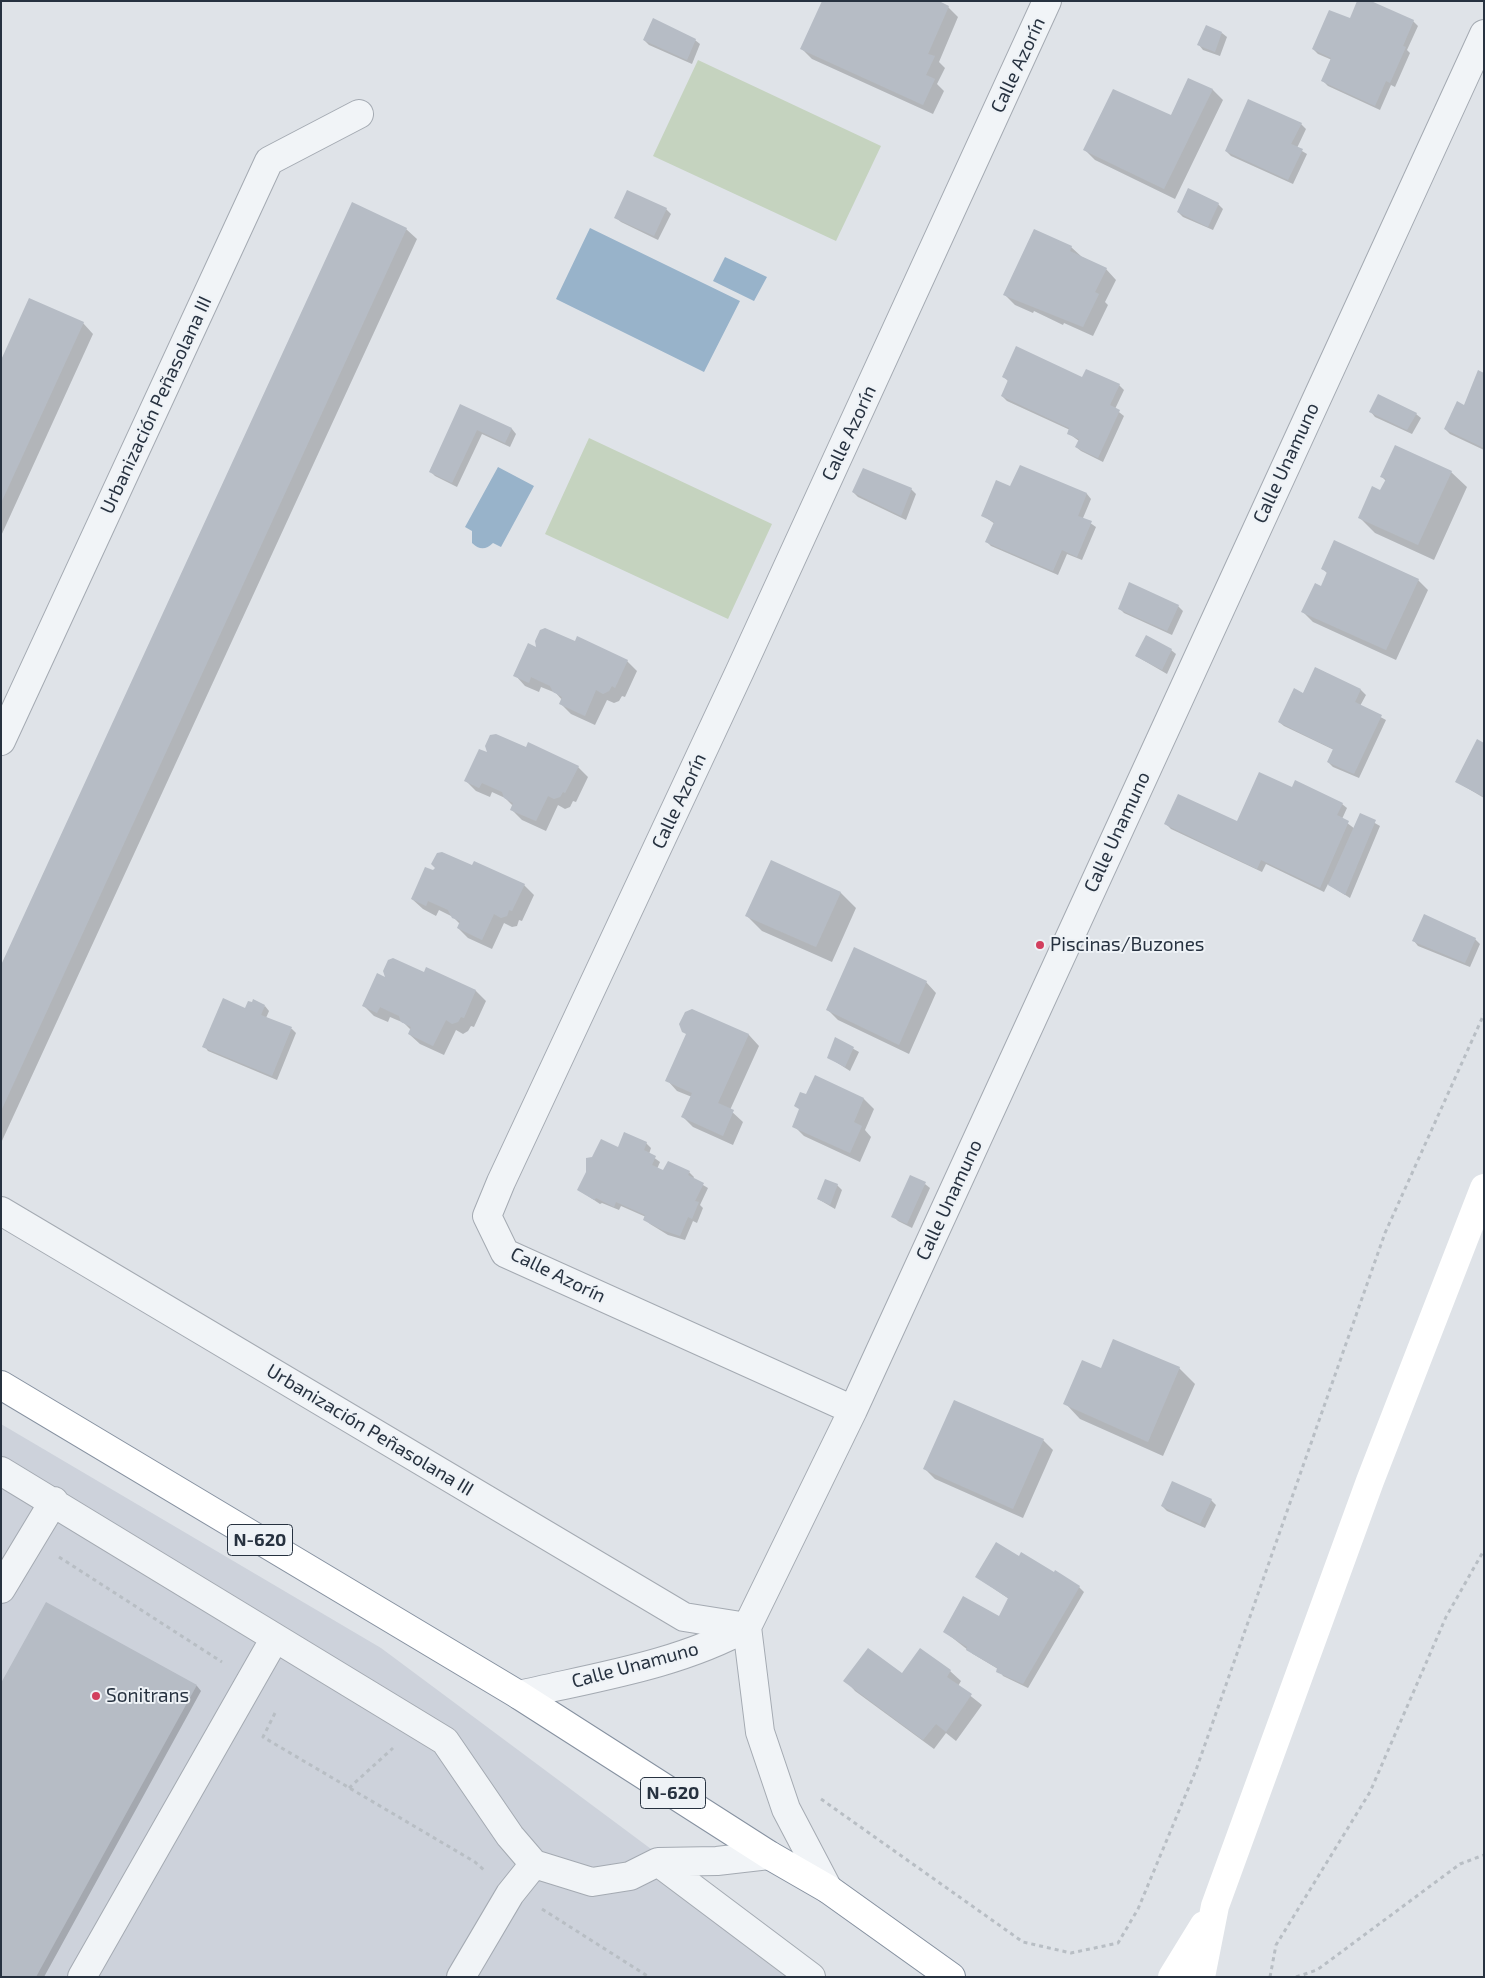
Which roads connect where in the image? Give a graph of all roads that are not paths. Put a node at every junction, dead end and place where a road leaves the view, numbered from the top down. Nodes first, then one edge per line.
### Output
1 (1048, 1) edge
2 (1484, 34) edge
3 (359, 114) dead end
4 (1, 741) edge
5 (1484, 1188) edge
6 (1, 1211) edge
7 (1, 1385) edge
8 (853, 1410) junction
9 (1, 1470) edge
10 (54, 1501) junction
11 (1, 1589) edge
12 (747, 1627) junction
13 (275, 1638) junction
14 (519, 1695) junction
15 (769, 1855) junction
16 (658, 1862) junction
17 (534, 1864) junction
18 (828, 1889) junction
19 (1215, 1906) junction
20 (944, 1971) edge
21 (82, 1977) edge
22 (461, 1977) edge
23 (811, 1977) edge
24 (962, 1977) edge
25 (1172, 1977) edge
26 (1201, 1977) edge

1 - 8 street, Calle Azorín
2 - 8 street, Calle Unamuno
3 - 4 street, Urbanización Peñasolana III
5 - 19 main road
6 - 12 street, Urbanización Peñasolana III
7 - 14 main road, N-620
8 - 12 street, Calle Unamuno
9 - 10 street
10 - 11 street
10 - 13 street
12 - 14 street, Calle Unamuno
12 - 18 street
13 - 17 street
13 - 21 street
14 - 15 main road, N-620
15 - 16 street
15 - 18 main road, N-620
16 - 17 street
16 - 23 street
17 - 22 street
18 - 20 main road, N-620
19 - 25 main road
19 - 26 main road
20 - 24 main road, N-620

